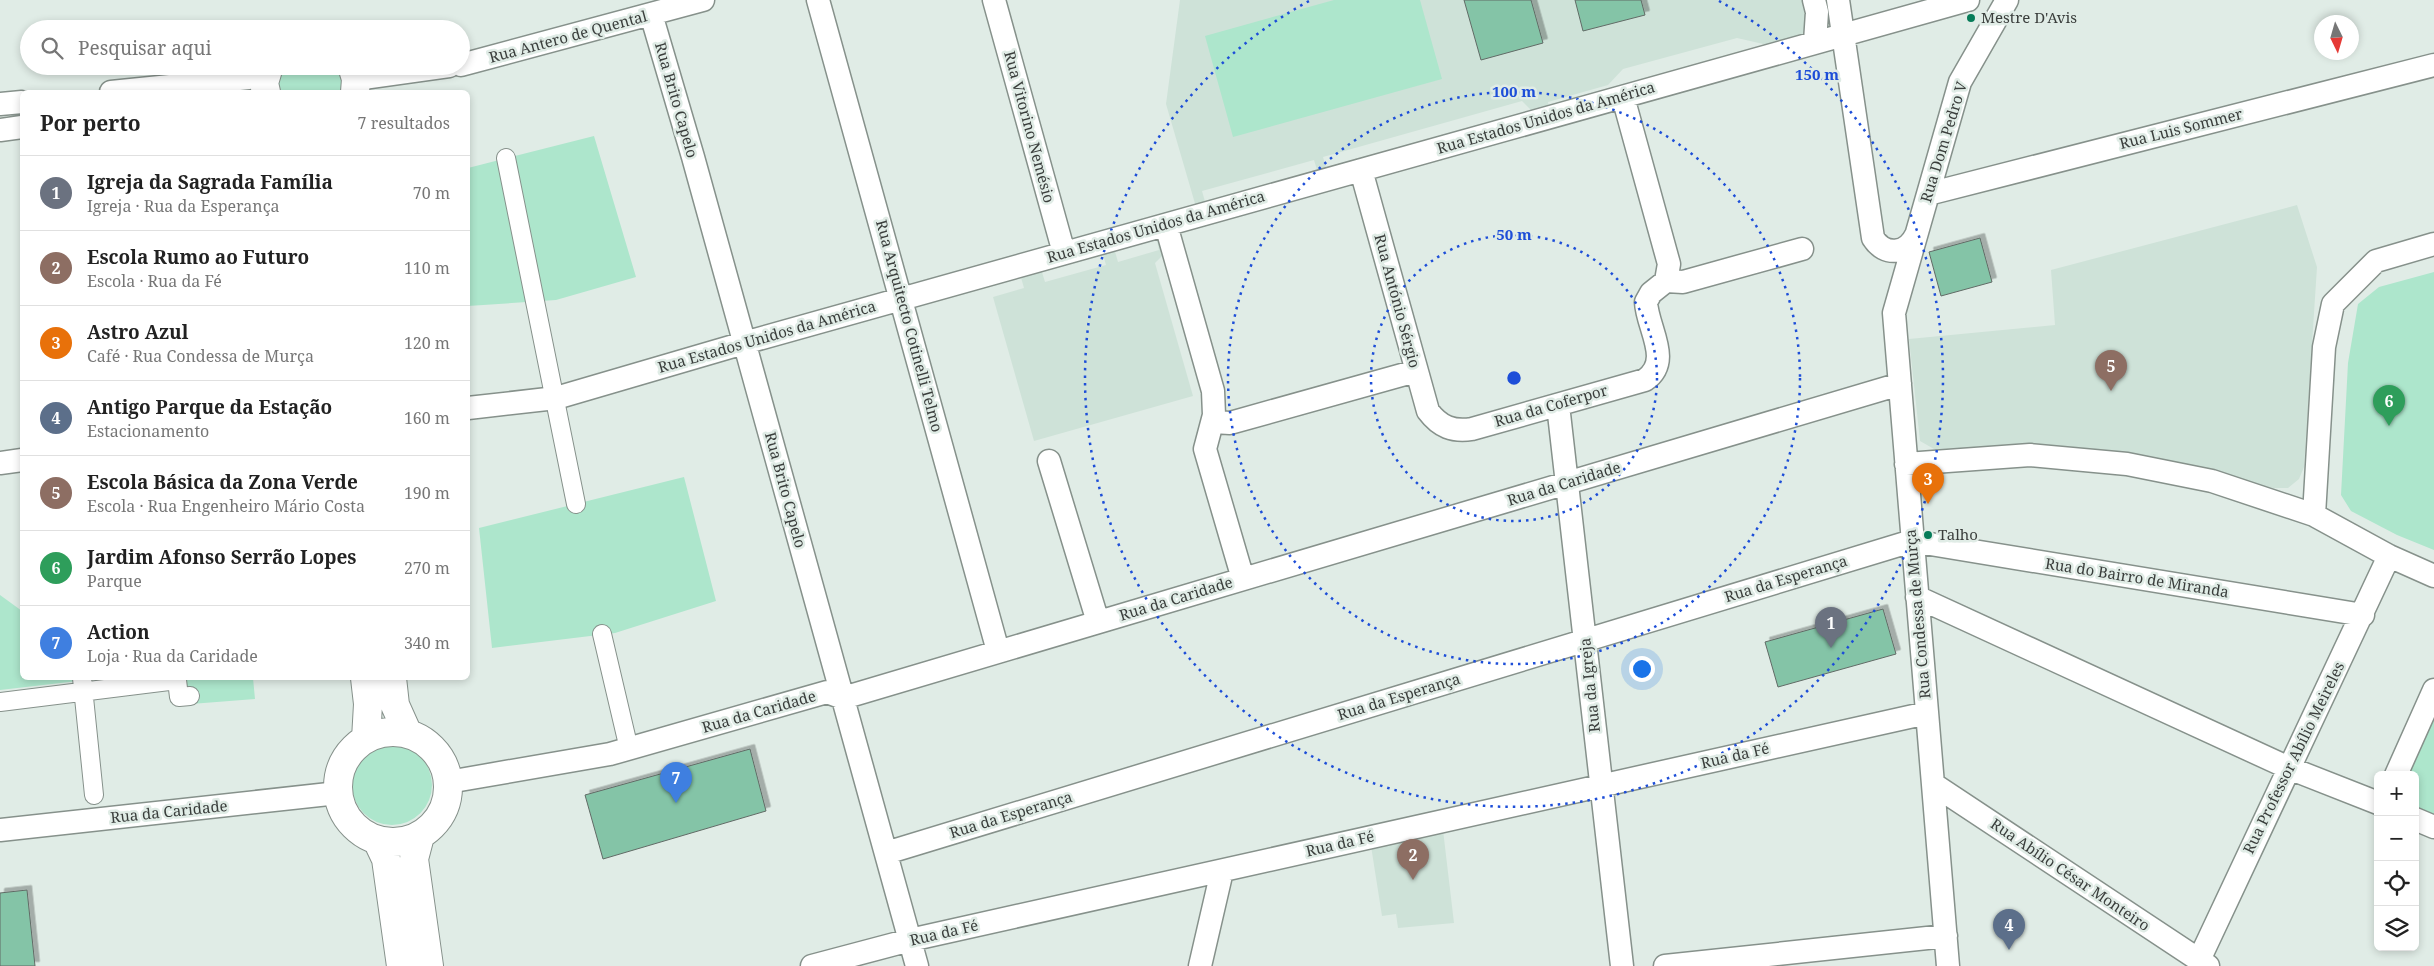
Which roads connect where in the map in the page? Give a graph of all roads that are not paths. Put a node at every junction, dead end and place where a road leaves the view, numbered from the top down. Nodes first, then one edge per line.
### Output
1 (703, 0) edge
2 (818, 0) edge
3 (994, 0) edge
4 (1814, 0) edge
5 (1838, 0) edge
6 (1968, 0) edge
7 (2007, 0) edge
8 (651, 14) junction
9 (1843, 35) junction
10 (1815, 42) junction
11 (470, 62) edge
12 (2434, 65) edge
13 (383, 75) edge
14 (267, 77) edge
15 (354, 79) edge
16 (131, 90) edge
17 (1623, 97) junction
18 (20, 102) edge
19 (0, 104) edge
20 (20, 128) edge
21 (0, 130) edge
22 (506, 158) dead end
23 (1361, 170) junction
24 (1928, 194) junction
25 (1166, 225) junction
26 (1916, 235) junction
27 (2434, 244) edge
28 (1802, 249) dead end
29 (1064, 253) junction
30 (1666, 281) junction
31 (901, 299) junction
32 (744, 343) junction
33 (1416, 371) junction
34 (1900, 384) junction
35 (556, 398) junction
36 (1558, 405) junction
37 (470, 408) edge
38 (1213, 422) junction
39 (1443, 426) joint
40 (20, 460) edge
41 (1050, 461) dead end
42 (0, 462) edge
43 (1906, 464) junction
44 (1567, 483) junction
45 (576, 504) dead end
46 (2314, 515) junction
47 (1912, 541) junction
48 (2389, 556) junction
49 (2434, 576) edge
50 (1243, 579) junction
51 (1918, 597) junction
52 (2362, 615) junction
53 (1098, 622) junction
54 (602, 634) dead end
55 (1585, 641) junction
56 (998, 652) junction
57 (365, 680) edge
58 (392, 680) edge
59 (83, 685) edge
60 (2434, 690) edge
61 (190, 696) dead end
62 (843, 698) junction
63 (0, 702) edge
64 (1927, 713) junction
65 (408, 734) junction
66 (366, 739) junction
67 (629, 749) junction
68 (2289, 768) junction
69 (2398, 771) edge
70 (448, 782) junction
71 (1933, 784) junction
72 (1601, 786) junction
73 (338, 793) junction
74 (94, 795) dead end
75 (2374, 801) edge
76 (2419, 821) edge
77 (2434, 827) edge
78 (0, 830) edge
79 (420, 836) junction
80 (377, 840) junction
81 (886, 853) junction
82 (1222, 871) junction
83 (1946, 936) junction
84 (910, 940) junction
85 (2203, 963) edge
86 (401, 966) edge
87 (429, 966) edge
88 (812, 966) edge
89 (917, 966) edge
90 (1200, 966) edge
91 (1622, 966) edge
92 (1665, 966) edge
93 (1948, 966) edge

1 - 8 street, Rua Antero de Quental
2 - 31 street, Rua Arquitecto Cotinelli Telmo
3 - 29 street, Rua Vitorino Nemésio
4 - 10 street
5 - 9 street
6 - 9 street, Rua Estados Unidos da América
7 - 24 street, Rua Dom Pedro V
8 - 11 street, Rua Antero de Quental
8 - 32 street, Rua Brito Capelo
9 - 10 street, Rua Estados Unidos da América
9 - 26 street
10 - 17 street, Rua Estados Unidos da América
12 - 24 street, Rua Luis Sommer
13 - 15 street
14 - 16 street
17 - 23 street, Rua Estados Unidos da América
17 - 30 street
18 - 19 street
20 - 21 street
22 - 35 street
23 - 25 street, Rua Estados Unidos da América
23 - 33 street, Rua António Sérgio
24 - 26 street, Rua Dom Pedro V
25 - 29 street, Rua Estados Unidos da América
25 - 38 street
26 - 34 street, Rua Condessa de Murça
27 - 46 street
28 - 30 street
29 - 31 street, Rua Estados Unidos da América
30 - 36 street, Rua da Coferpor
31 - 32 street, Rua Estados Unidos da América
31 - 56 street, Rua Arquitecto Cotinelli Telmo
32 - 35 street, Rua Estados Unidos da América
32 - 62 street, Rua Brito Capelo
33 - 38 street
33 - 39 street, Rua António Sérgio
34 - 43 street, Rua Condessa de Murça
34 - 44 street, Rua da Caridade
35 - 37 street, Rua Estados Unidos da América
35 - 45 street
36 - 39 street, Rua da Coferpor
36 - 44 street, Rua da Igreja
38 - 50 street
40 - 42 street
41 - 53 street
43 - 46 street
43 - 47 street, Rua Condessa de Murça
44 - 50 street, Rua da Caridade
44 - 55 street, Rua da Igreja
46 - 48 street
47 - 51 street, Rua Condessa de Murça
47 - 52 street, Rua do Bairro de Miranda
47 - 55 street, Rua da Esperança
48 - 49 street
48 - 52 street, Rua Professor Abílio Meireles
50 - 53 street, Rua da Caridade
51 - 64 street, Rua Condessa de Murça
51 - 68 street
52 - 68 street, Rua Professor Abílio Meireles
53 - 56 street, Rua da Caridade
54 - 67 street
55 - 72 street, Rua da Igreja
55 - 81 street, Rua da Esperança
56 - 62 street, Rua da Caridade
57 - 66 street
58 - 65 street
59 - 61 street
59 - 63 street
59 - 74 street
60 - 69 street
62 - 67 street, Rua da Caridade
62 - 81 street, Rua Brito Capelo
64 - 71 street, Rua Condessa de Murça
64 - 72 street, Rua da Fé
65 - 66 street
65 - 70 street
66 - 73 street
67 - 70 street, Rua da Caridade
68 - 75 street
68 - 85 street, Rua Professor Abílio Meireles
70 - 79 street
71 - 83 street, Rua Condessa de Murça
71 - 85 street, Rua Abílio César Monteiro
72 - 82 street, Rua da Fé
72 - 91 street, Rua da Igreja
73 - 78 street, Rua da Caridade
73 - 80 street
76 - 77 street
79 - 80 street
79 - 87 street
80 - 86 street
81 - 84 street, Rua Brito Capelo
82 - 84 street, Rua da Fé
82 - 90 street
83 - 92 street
83 - 93 street, Rua Condessa de Murça
84 - 88 street, Rua da Fé
84 - 89 street, Rua Brito Capelo

